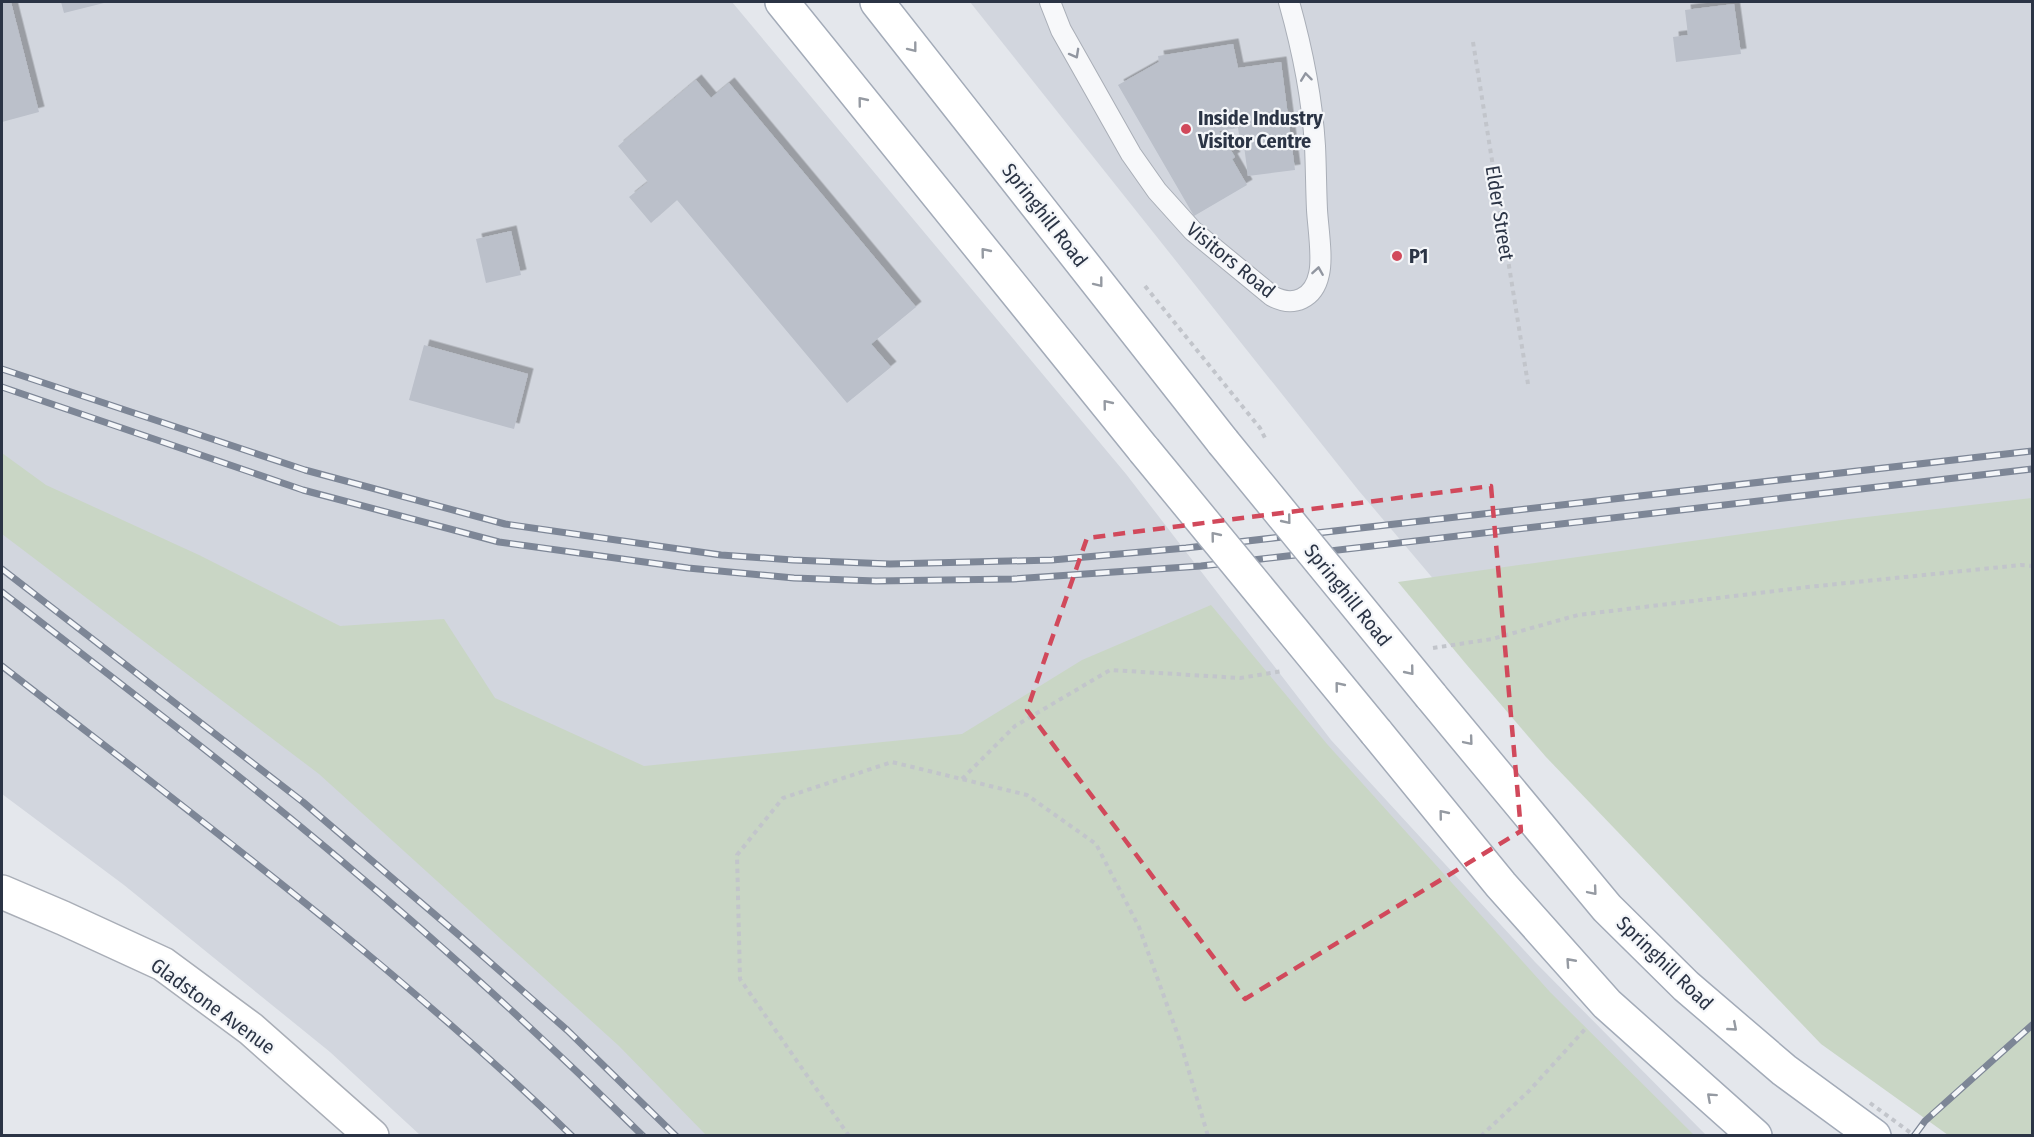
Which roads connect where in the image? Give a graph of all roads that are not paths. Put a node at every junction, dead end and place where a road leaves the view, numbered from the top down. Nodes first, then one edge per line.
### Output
1 (782, 2) edge
2 (877, 2) edge
3 (1050, 2) edge
4 (1289, 2) edge
5 (2, 892) edge
6 (372, 1136) edge
7 (1755, 1136) edge
8 (1874, 1136) edge

7 -> 1 main road, bridge
2 -> 8 main road, Springhill Road, bridge
3 -> 4 lane, Visitors Road
5 - 6 main road, Gladstone Avenue

